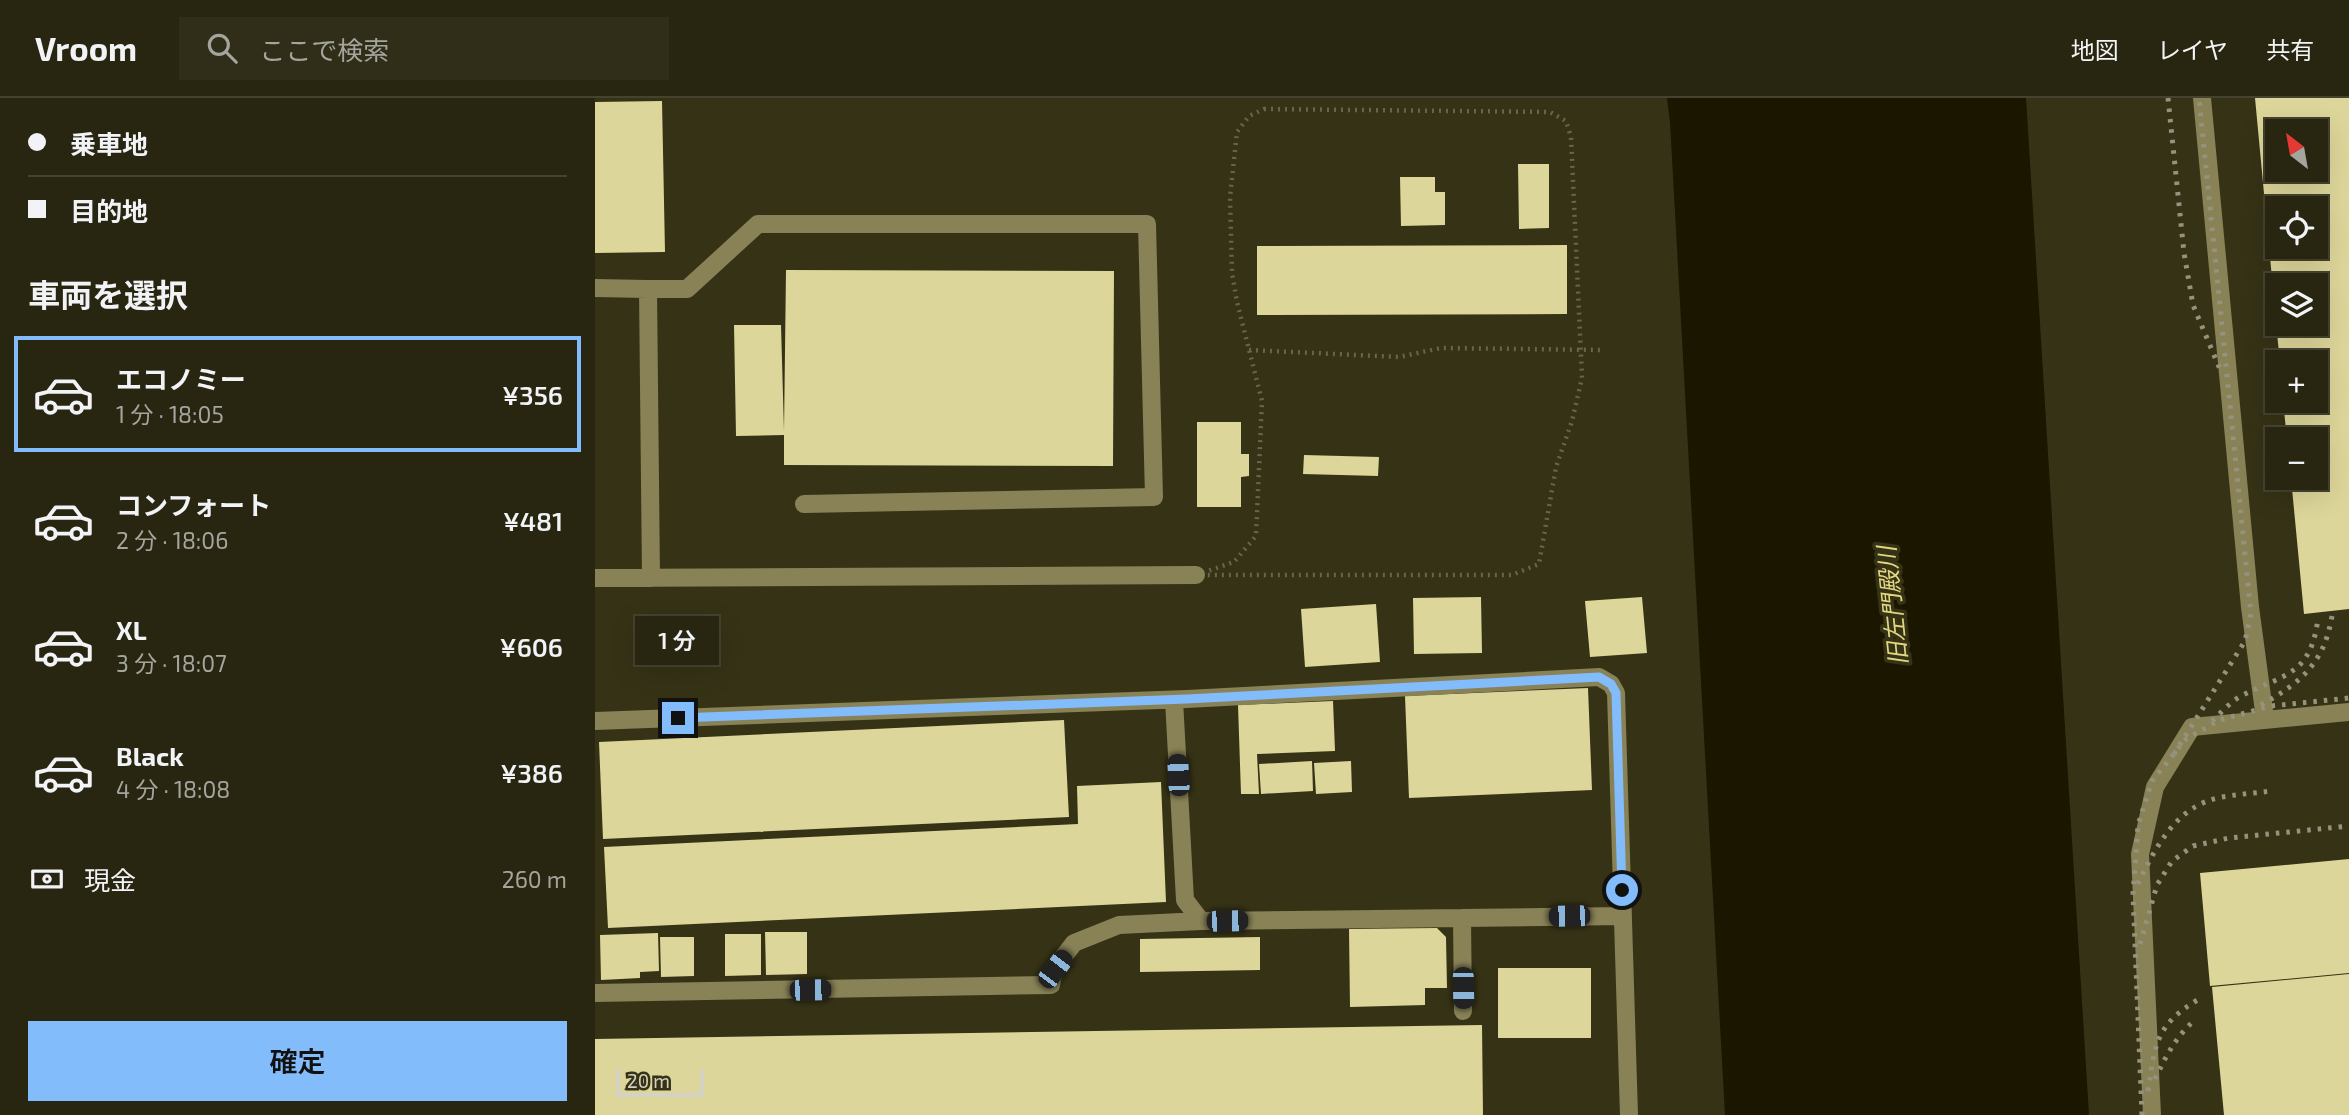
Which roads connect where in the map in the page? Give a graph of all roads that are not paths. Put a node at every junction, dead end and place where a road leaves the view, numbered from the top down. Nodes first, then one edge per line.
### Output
1 (2202, 98) edge
2 (595, 288) edge
3 (648, 289) junction
4 (804, 504) dead end
5 (1196, 575) road end
6 (595, 578) edge
7 (652, 578) junction
8 (1174, 700) junction
9 (2349, 712) edge
10 (2265, 719) junction
11 (595, 721) edge
12 (1623, 916) junction
13 (1462, 918) junction
14 (1201, 921) junction
15 (595, 993) edge
16 (1463, 1012) dead end
17 (1629, 1115) edge
18 (2152, 1115) edge

1 - 10 street
2 - 3 street
3 - 4 street
3 - 7 street
5 - 7 street
6 - 7 street
8 - 11 street
8 - 12 street
8 - 14 street
9 - 10 street
10 - 18 street
12 - 13 street
12 - 17 street
13 - 14 street
13 - 16 street
14 - 15 street

